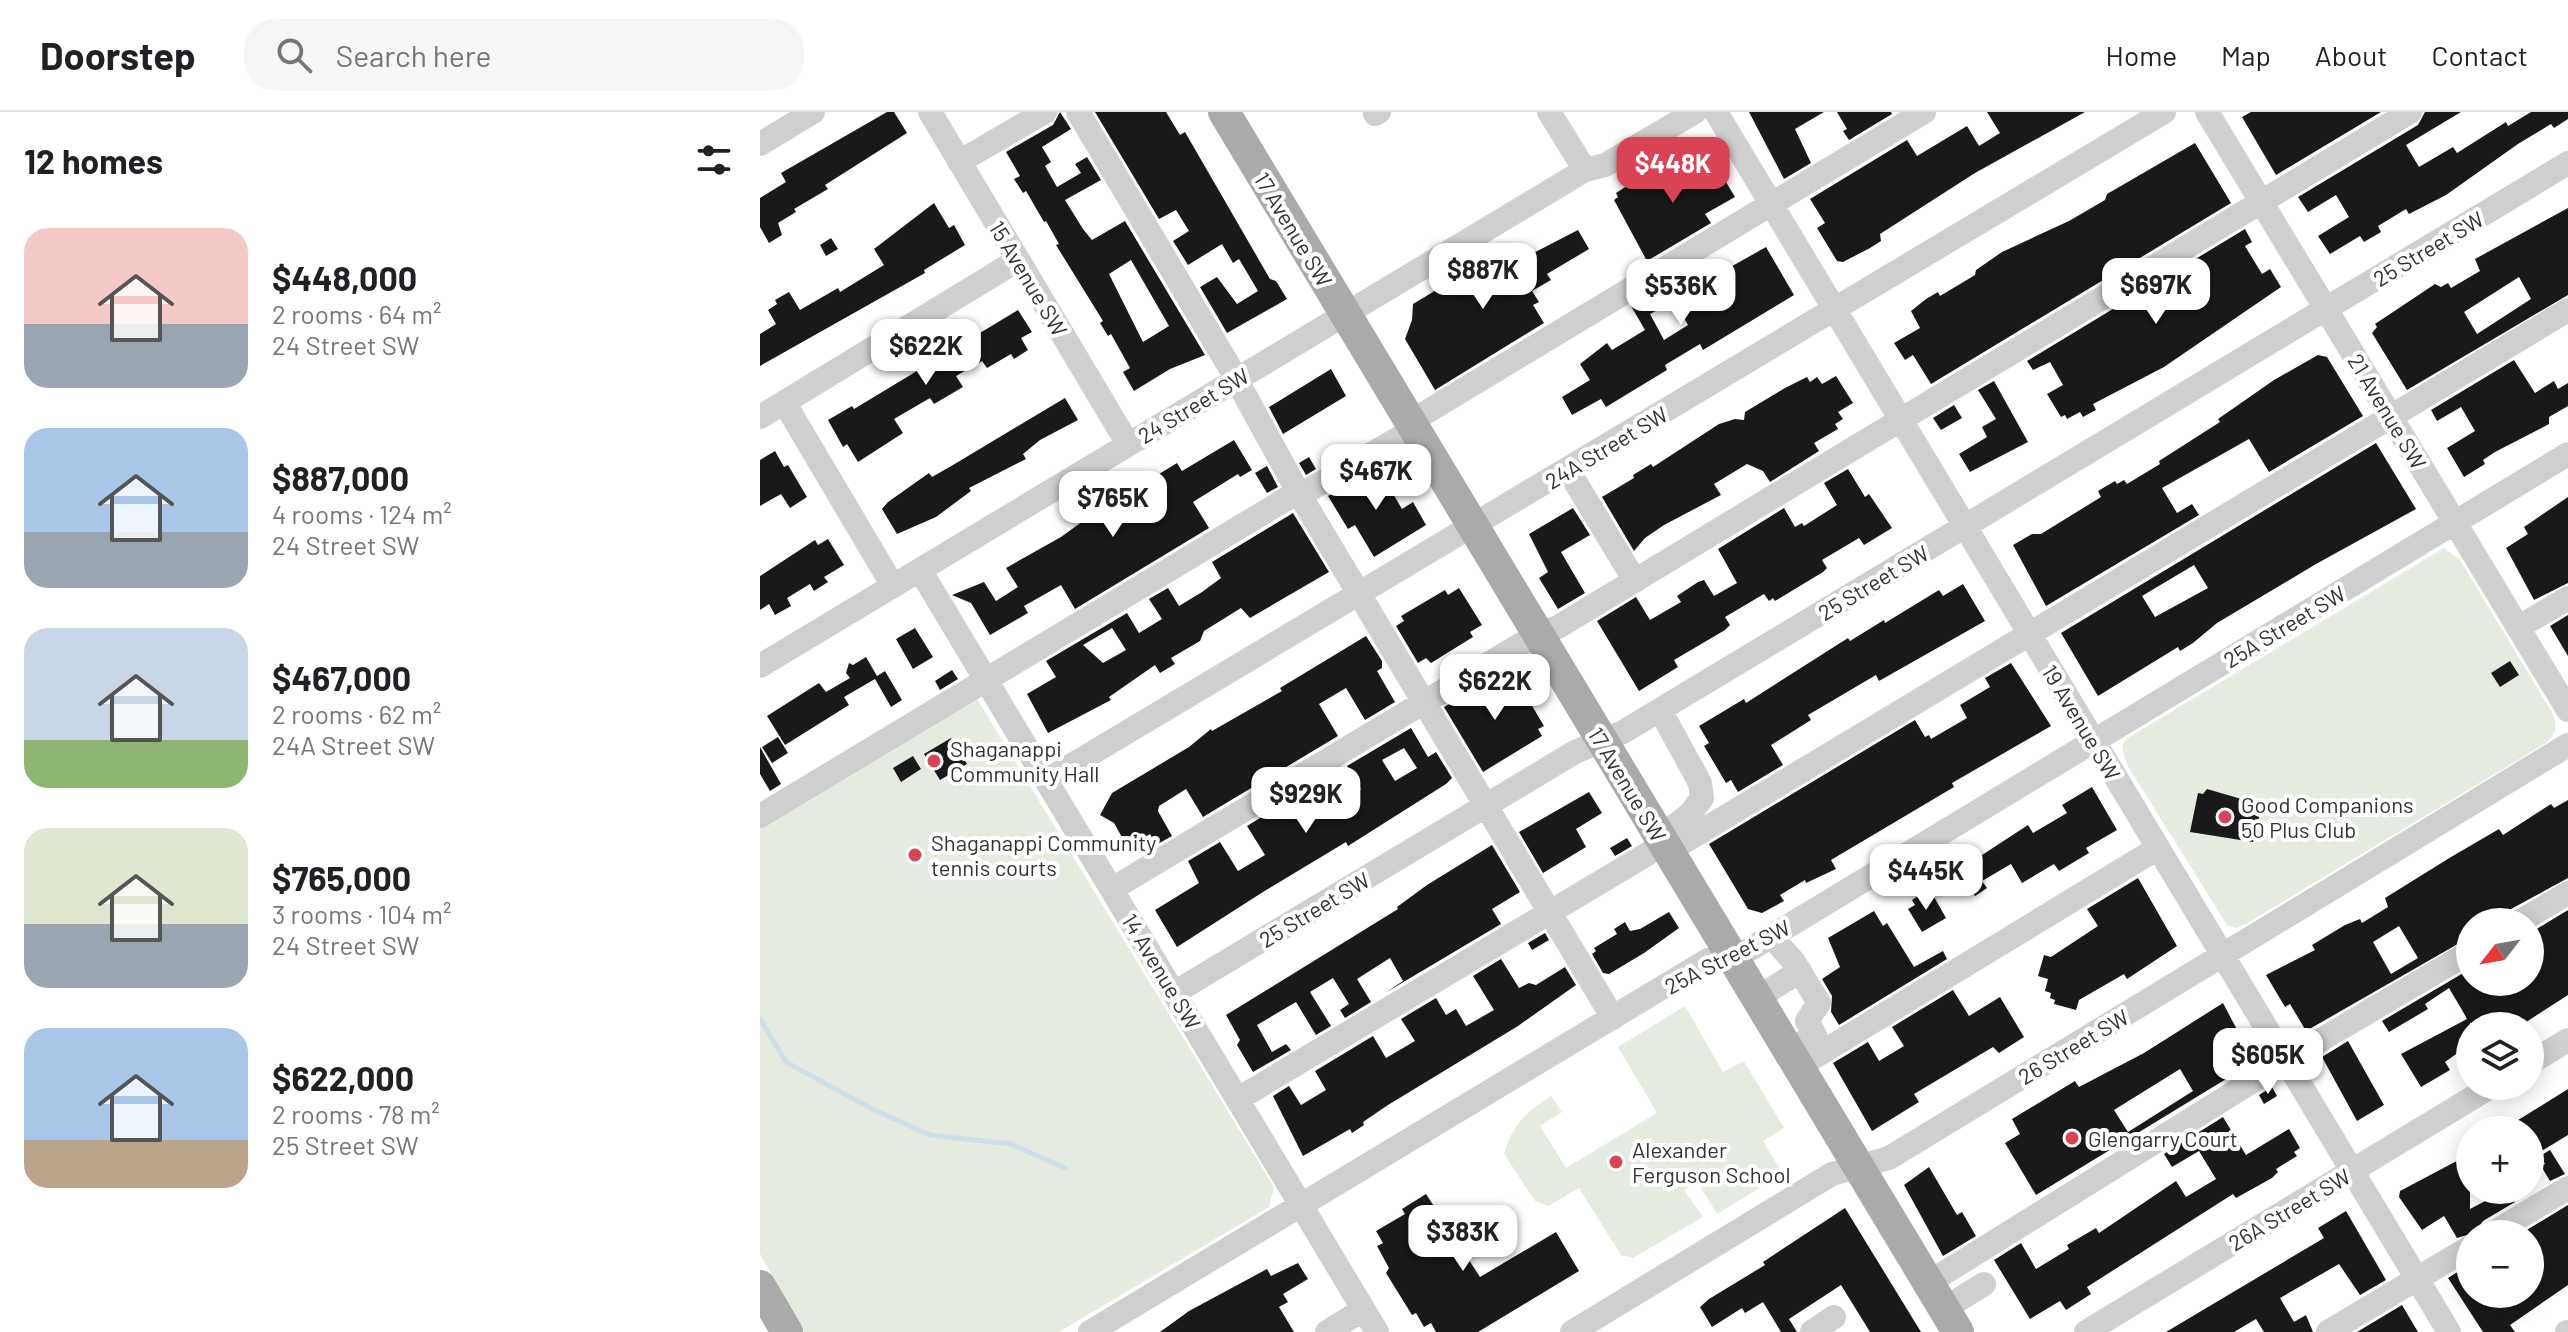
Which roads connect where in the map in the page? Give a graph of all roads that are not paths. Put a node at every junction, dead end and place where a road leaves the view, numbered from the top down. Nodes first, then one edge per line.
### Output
1 (813, 112) edge
2 (930, 112) edge
3 (1045, 112) edge
4 (1078, 112) edge
5 (1224, 112) edge
6 (1549, 112) edge
7 (1663, 112) edge
8 (1695, 112) edge
9 (1716, 112) edge
10 (1924, 112) edge
11 (2164, 112) edge
12 (2207, 112) edge
13 (2410, 112) edge
14 (760, 144) edge
15 (959, 162) junction
16 (2568, 163) edge
17 (1585, 170) junction
18 (1772, 202) junction
19 (2262, 202) junction
20 (1018, 260) junction
21 (1836, 309) junction
22 (2325, 309) junction
23 (2568, 310) edge
24 (1344, 312) junction
25 (1236, 380) junction
26 (784, 402) junction
27 (2392, 416) junction
28 (760, 417) edge
29 (1901, 420) junction
30 (1412, 425) junction
31 (1128, 444) junction
32 (2568, 454) edge
33 (1568, 470) junction
34 (1299, 493) junction
35 (2454, 522) junction
36 (1965, 526) junction
37 (1474, 527) junction
38 (920, 570) junction
39 (1635, 581) junction
40 (893, 586) junction
41 (1360, 595) junction
42 (2568, 598) edge
43 (2519, 627) junction
44 (2029, 633) junction
45 (1538, 634) junction
46 (760, 666) edge
47 (986, 679) junction
48 (1426, 702) junction
49 (1660, 710) junction
50 (2568, 710) edge
51 (1602, 740) junction
52 (2094, 742) junction
53 (2568, 745) edge
54 (1047, 780) junction
55 (1487, 805) junction
56 (760, 816) edge
57 (1662, 840) junction
58 (2158, 848) junction
59 (1112, 889) junction
60 (2568, 893) edge
61 (2543, 908) edge
62 (1551, 913) junction
63 (1771, 936) junction
64 (1730, 953) junction
65 (2221, 955) junction
66 (2456, 960) edge
67 (1800, 971) junction
68 (1174, 993) junction
69 (1757, 998) junction
70 (1613, 1018) junction
71 (2568, 1040) edge
72 (2544, 1055) edge
73 (1794, 1059) junction
74 (2285, 1061) junction
75 (1238, 1099) junction
76 (2469, 1100) edge
77 (1857, 1166) junction
78 (2351, 1172) junction
79 (2568, 1188) edge
80 (1300, 1205) junction
81 (2514, 1220) edge
82 (2456, 1255) edge
83 (1967, 1259) junction
84 (2416, 1279) junction
85 (760, 1286) edge
86 (1943, 1308) edge
87 (1363, 1310) junction
88 (1834, 1317) dead end
89 (1612, 1322) edge
90 (787, 1332) edge
91 (1090, 1332) edge
92 (1327, 1332) edge
93 (1377, 1332) edge
94 (1572, 1332) edge
95 (1812, 1332) edge
96 (2086, 1332) edge
97 (2328, 1332) edge
98 (2449, 1332) edge

1 - 14 street
2 - 15 street, 15 Avenue SW
3 - 15 street
4 - 25 street
5 - 24 main road, 17 Avenue SW
6 - 17 street
7 - 17 street, 24 Street SW
8 - 17 street, 24 Street SW
9 - 18 street, 19 Avenue SW
10 - 18 street
11 - 21 street, 24A Street SW
12 - 19 street, 21 Avenue SW
13 - 19 street
15 - 20 street, 15 Avenue SW
16 - 22 street, 25 Street SW
17 - 24 street, 24 Street SW
18 - 21 street, 19 Avenue SW
18 - 30 street
19 - 22 street, 21 Avenue SW
19 - 29 street
20 - 26 street
20 - 31 street, 15 Avenue SW
21 - 29 street, 19 Avenue SW
21 - 33 street, 24A Street SW
22 - 27 street, 21 Avenue SW
22 - 36 street, 25 Street SW
23 - 27 street
24 - 25 street, 24 Street SW
24 - 30 main road, 17 Avenue SW
25 - 31 street, 24 Street SW
25 - 34 street
26 - 28 street
26 - 40 street
27 - 35 street, 21 Avenue SW
27 - 44 street
29 - 36 street, 19 Avenue SW
29 - 39 street
30 - 34 street
30 - 37 main road, 17 Avenue SW
31 - 38 street, 24 Street SW
32 - 35 street, 25A Street SW
33 - 37 street, 24A Street SW
33 - 39 street
34 - 41 street
34 - 47 street
35 - 43 street, 21 Avenue SW
35 - 52 street, 25A Street SW
36 - 44 street, 19 Avenue SW
36 - 49 street, 25 Street SW
37 - 41 street, 24A Street SW
37 - 45 main road, 17 Avenue SW
38 - 40 street, 24 Street SW
38 - 47 street, 14 Avenue SW
39 - 45 street
40 - 46 street, 24 Street SW
41 - 48 street
41 - 54 street, 24A Street SW
42 - 43 street
43 - 50 street, 21 Avenue SW
44 - 52 street, 19 Avenue SW
44 - 57 street
45 - 48 street
45 - 51 main road, 17 Avenue SW
47 - 54 street, 14 Avenue SW
47 - 56 street
48 - 55 street
48 - 59 street
49 - 51 street, 25 Street SW
49 - 57 street
51 - 55 street, 25 Street SW
51 - 57 main road, 17 Avenue SW
52 - 58 street, 19 Avenue SW
52 - 63 street, 25A Street SW
53 - 65 street, 26 Street SW
54 - 59 street, 14 Avenue SW
55 - 62 street
55 - 68 street, 25 Street SW
57 - 62 street
57 - 64 main road, 17 Avenue SW
58 - 65 street, 19 Avenue SW
58 - 73 street
59 - 68 street, 14 Avenue SW
60 - 61 street
62 - 70 street
62 - 75 street
63 - 64 street, 25A Street SW
63 - 67 street
64 - 69 main road, 17 Avenue SW
64 - 70 street, 25A Street SW
65 - 74 street, 19 Avenue SW
65 - 77 street, 26 Street SW
66 - 74 street
67 - 69 street
67 - 73 street
68 - 75 street, 14 Avenue SW
69 - 73 main road, 17 Avenue SW
70 - 80 street, 25A Street SW
71 - 72 street
73 - 77 main road, 17 Avenue SW
74 - 78 street, 19 Avenue SW
74 - 83 street
75 - 80 street, 14 Avenue SW
76 - 78 street, 26A Street SW
77 - 86 main road, 17 Avenue SW
77 - 89 street, 26 Street SW
78 - 84 street, 19 Avenue SW
78 - 96 street, 26A Street SW
79 - 81 street
80 - 87 street, 14 Avenue SW
80 - 91 street, 25A Street SW
82 - 84 street
83 - 86 street
83 - 86 street
84 - 97 street
84 - 98 street, 19 Avenue SW
85 - 90 main road
87 - 92 street
87 - 93 street, 14 Avenue SW
88 - 95 street
89 - 94 street, 26 Street SW

